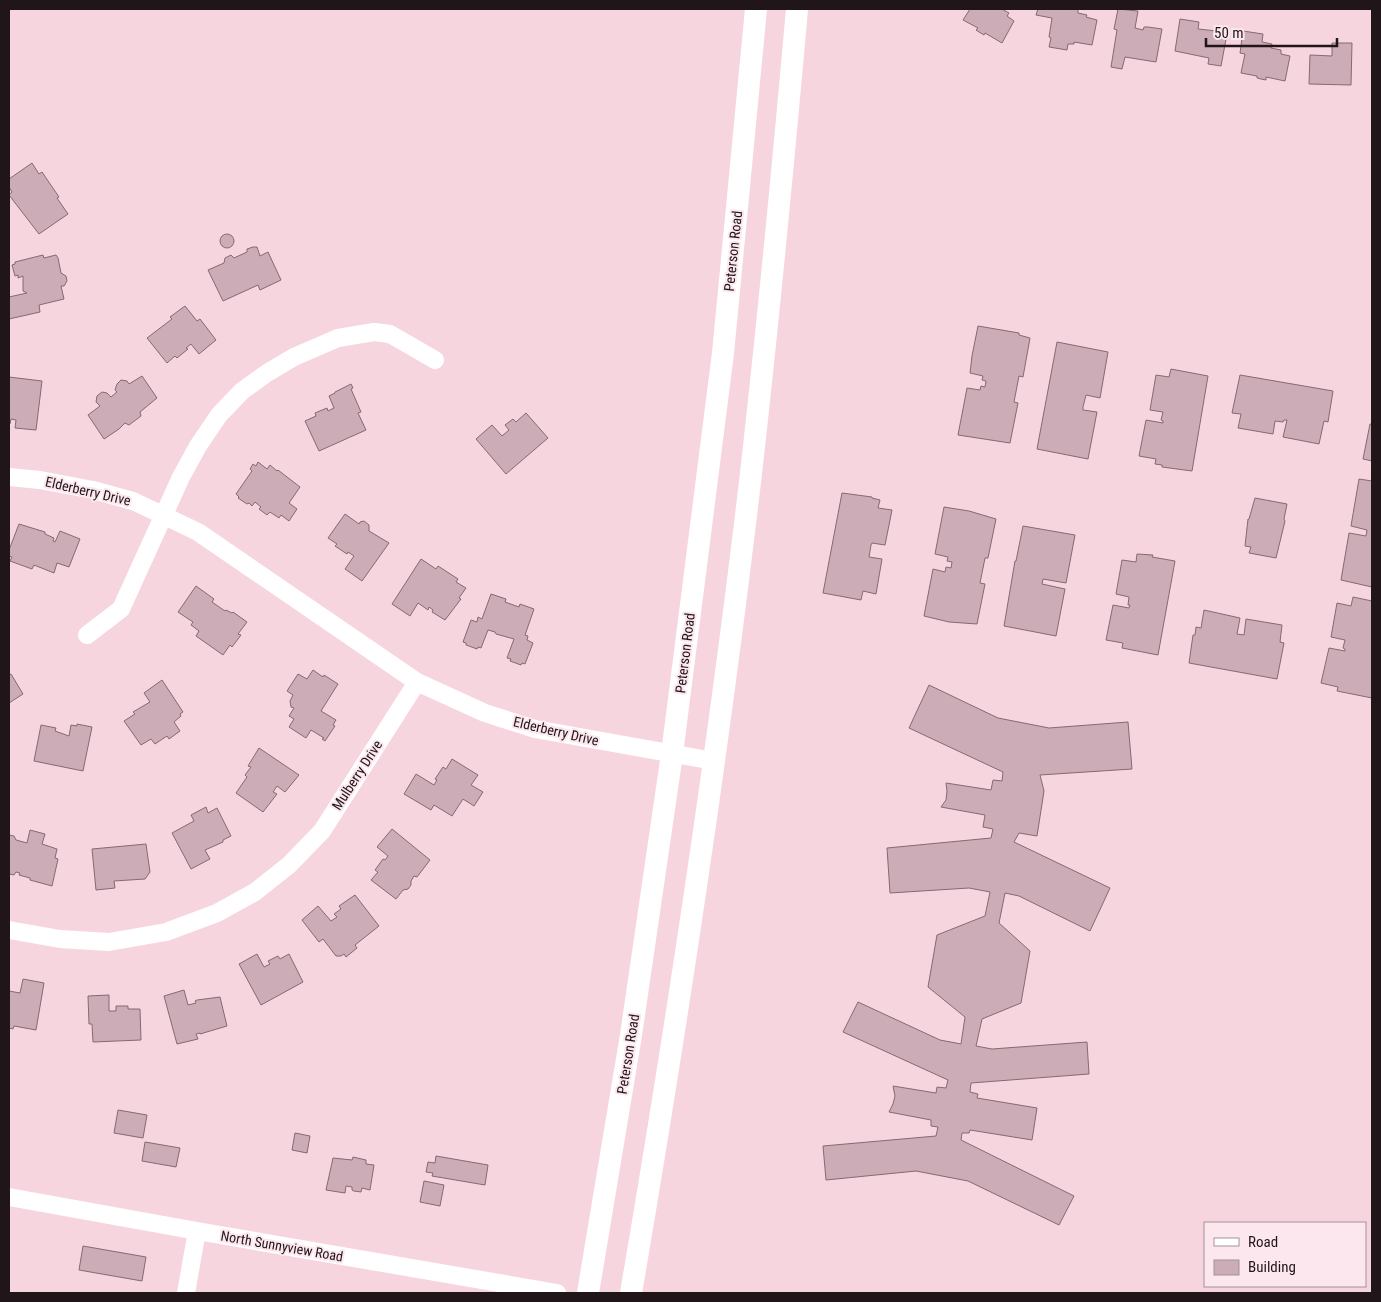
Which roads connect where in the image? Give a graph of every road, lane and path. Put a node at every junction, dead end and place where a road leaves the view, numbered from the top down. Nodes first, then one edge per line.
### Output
1 (756, 9) edge
2 (797, 9) edge
3 (435, 360) dead end
4 (9, 477) edge
5 (164, 516) junction
6 (87, 635) dead end
7 (417, 682) junction
8 (672, 754) junction
9 (714, 761) junction
10 (9, 930) edge
11 (9, 1197) edge
12 (197, 1231) junction
13 (186, 1293) edge
14 (556, 1293) edge
15 (588, 1293) edge
16 (631, 1293) edge

1 - 8 main road, Peterson Road
2 - 9 main road
3 - 5 street
4 - 5 street, Elderberry Drive
5 - 6 street
5 - 7 street
7 - 8 street, Elderberry Drive
7 - 10 street, Mulberry Drive
8 - 9 street, Elderberry Drive
8 - 15 main road, Peterson Road
9 - 16 main road
11 - 12 street, North Sunnyview Road
12 - 13 street
12 - 14 street, North Sunnyview Road

